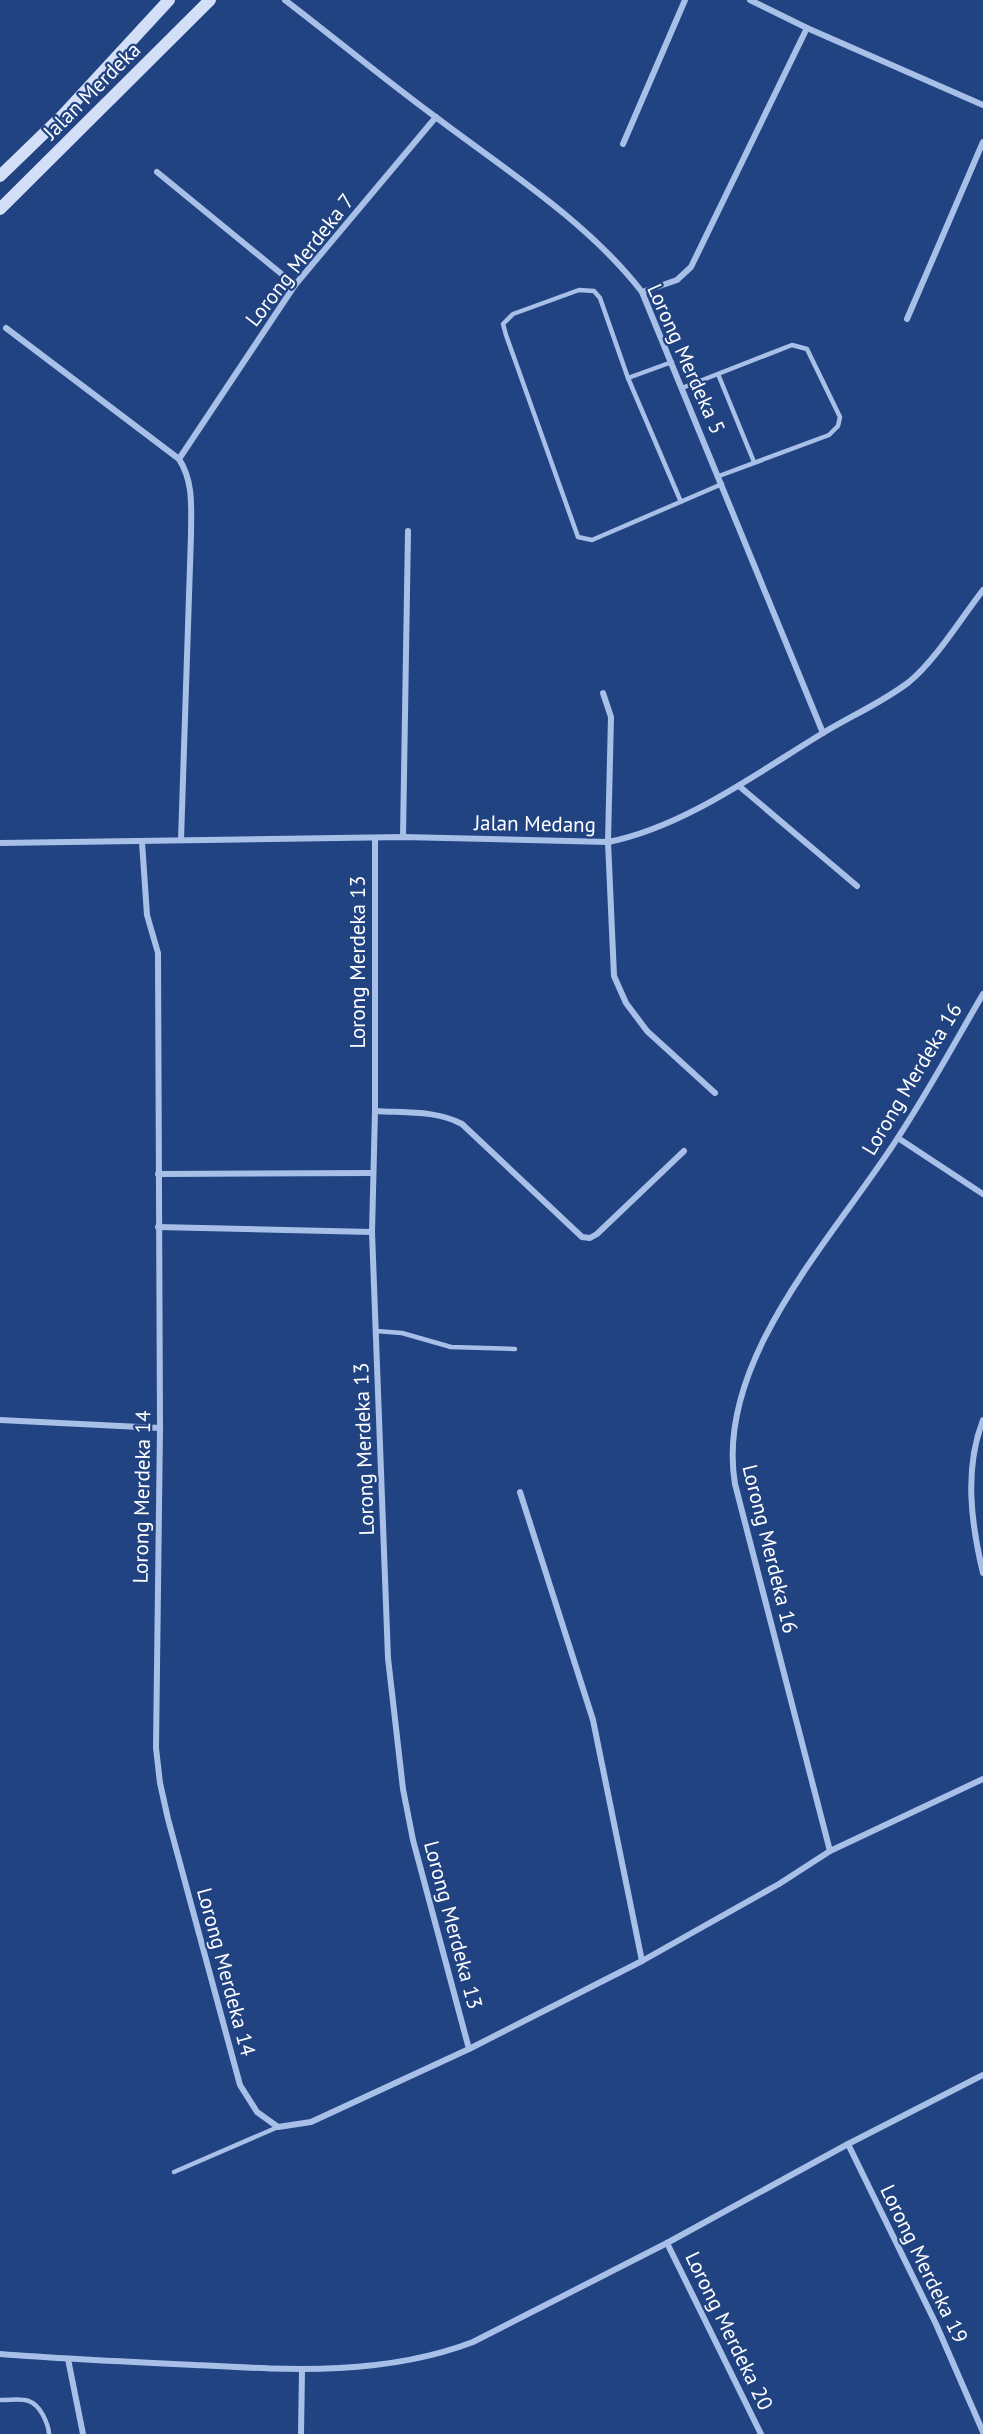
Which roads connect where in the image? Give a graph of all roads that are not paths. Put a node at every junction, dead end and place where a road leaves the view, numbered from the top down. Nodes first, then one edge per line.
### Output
1 (169, 0) edge
2 (210, 0) edge
3 (285, 0) edge
4 (685, 0) edge
5 (750, 0) edge
6 (807, 28) junction
7 (983, 105) edge
8 (436, 117) junction
9 (983, 142) edge
10 (623, 144) dead end
11 (157, 172) dead end
12 (0, 176) edge
13 (0, 209) edge
14 (295, 285) junction
15 (642, 292) junction
16 (907, 319) dead end
17 (6, 328) dead end
18 (672, 362) junction
19 (718, 374) junction
20 (628, 378) junction
21 (682, 388) junction
22 (178, 459) junction
23 (754, 462) junction
24 (719, 476) junction
25 (722, 484) junction
26 (681, 502) junction
27 (408, 531) dead end
28 (983, 590) edge
29 (603, 693) dead end
30 (823, 733) junction
31 (739, 786) junction
32 (403, 837) junction
33 (375, 838) junction
34 (181, 840) junction
35 (142, 842) junction
36 (608, 842) junction
37 (0, 843) edge
38 (856, 886) dead end
39 (983, 994) edge
40 (716, 1093) dead end
41 (375, 1111) junction
42 (898, 1138) junction
43 (684, 1151) dead end
44 (373, 1173) junction
45 (158, 1174) junction
46 (983, 1194) edge
47 (158, 1227) junction
48 (372, 1232) junction
49 (376, 1332) junction
50 (515, 1349) dead end
51 (0, 1420) edge
52 (983, 1420) edge
53 (160, 1428) junction
54 (520, 1492) dead end
55 (983, 1573) edge
56 (983, 1779) edge
57 (830, 1851) junction
58 (642, 1961) junction
59 (469, 2049) junction
60 (983, 2075) edge
61 (279, 2127) junction
62 (848, 2144) junction
63 (174, 2172) dead end
64 (667, 2243) junction
65 (0, 2354) edge
66 (68, 2359) junction
67 (302, 2370) junction
68 (0, 2400) edge
69 (983, 2432) edge
70 (49, 2434) edge
71 (83, 2434) edge
72 (302, 2434) edge
73 (761, 2434) edge

1 - 12 main road, Jalan Merdeka
2 - 13 main road, Jalan Merdeka
3 - 8 street, Lorong Merdeka 5
4 - 10 street
5 - 6 street
6 - 7 street
6 - 15 street
8 - 14 street, Lorong Merdeka 7
8 - 15 street, Lorong Merdeka 5
9 - 16 street
11 - 14 street
14 - 22 street, Lorong Merdeka 7
15 - 18 street, Lorong Merdeka 5
17 - 22 street
18 - 20 lane
18 - 21 street, Lorong Merdeka 5
19 - 21 lane
19 - 23 lane
19 - 23 lane
20 - 26 lane
20 - 26 lane
21 - 24 street, Lorong Merdeka 5
22 - 34 street
23 - 24 lane
24 - 25 street, Lorong Merdeka 5
25 - 26 lane
25 - 30 street, Lorong Merdeka 5
27 - 32 street
28 - 30 street, Jalan Medang
29 - 36 street
30 - 31 street, Jalan Medang
31 - 36 street, Jalan Medang
31 - 38 street
32 - 33 street, Jalan Medang
32 - 36 street, Jalan Medang
33 - 34 street, Jalan Medang
33 - 41 street, Lorong Merdeka 13
34 - 35 street, Jalan Medang
35 - 37 street, Jalan Medang
35 - 45 street, Lorong Merdeka 14
36 - 40 street
39 - 42 street, Lorong Merdeka 16
41 - 43 street
41 - 44 street, Lorong Merdeka 13
42 - 46 street
42 - 57 street, Lorong Merdeka 16
44 - 45 street
44 - 48 street, Lorong Merdeka 13
45 - 47 street, Lorong Merdeka 14
47 - 48 street
47 - 53 street, Lorong Merdeka 14
48 - 49 street, Lorong Merdeka 13
49 - 50 lane
49 - 59 street, Lorong Merdeka 13
51 - 53 street
52 - 55 street
53 - 61 street, Lorong Merdeka 14
54 - 58 street
56 - 57 street
57 - 58 street
58 - 59 street
59 - 61 street
60 - 62 street
61 - 63 lane
62 - 64 street
62 - 69 street, Lorong Merdeka 19
64 - 67 street
64 - 73 street, Lorong Merdeka 20
65 - 66 street
66 - 67 street
66 - 71 street
67 - 72 street
68 - 70 lane

